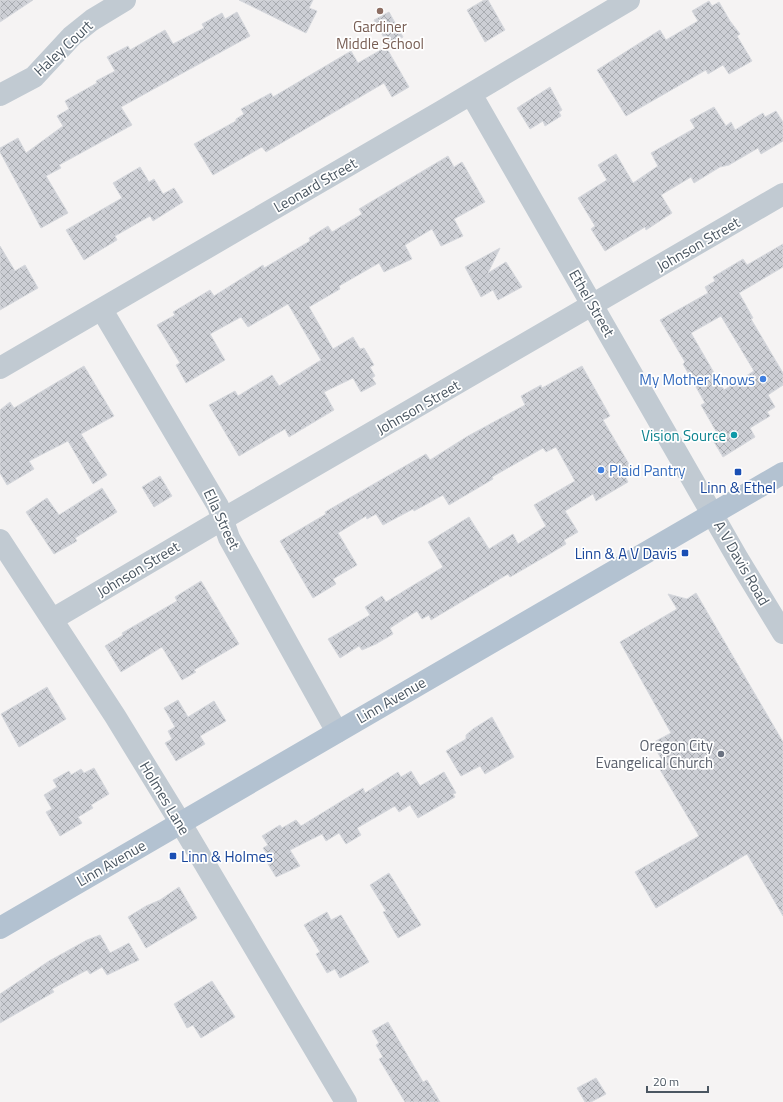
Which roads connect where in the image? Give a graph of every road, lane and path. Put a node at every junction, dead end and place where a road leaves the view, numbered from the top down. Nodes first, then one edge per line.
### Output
1 (125, 0) edge
2 (629, 0) edge
3 (471, 94) junction
4 (0, 95) edge
5 (783, 194) edge
6 (593, 306) junction
7 (102, 310) junction
8 (0, 368) edge
9 (783, 473) edge
10 (713, 514) junction
11 (223, 519) junction
12 (0, 540) edge
13 (53, 619) junction
14 (783, 633) edge
15 (337, 732) junction
16 (180, 822) junction
17 (0, 928) edge
18 (346, 1102) edge

1 - 4 street, Haley Court
2 - 3 street, Leonard Street
3 - 6 street, Ethel Street
3 - 7 street, Leonard Street
5 - 6 street, Johnson Street
6 - 10 street, Ethel Street
6 - 11 street, Johnson Street
7 - 8 street, Leonard Street
7 - 11 street, Ella Street
9 - 10 main road, Linn Avenue
10 - 14 street, A V Davis Road
10 - 15 main road, Linn Avenue
11 - 13 street, Johnson Street
11 - 15 street, Ella Street
12 - 13 street, Holmes Lane
13 - 16 street, Holmes Lane
15 - 16 main road, Linn Avenue
16 - 17 main road, Linn Avenue
16 - 18 street, Holmes Lane

